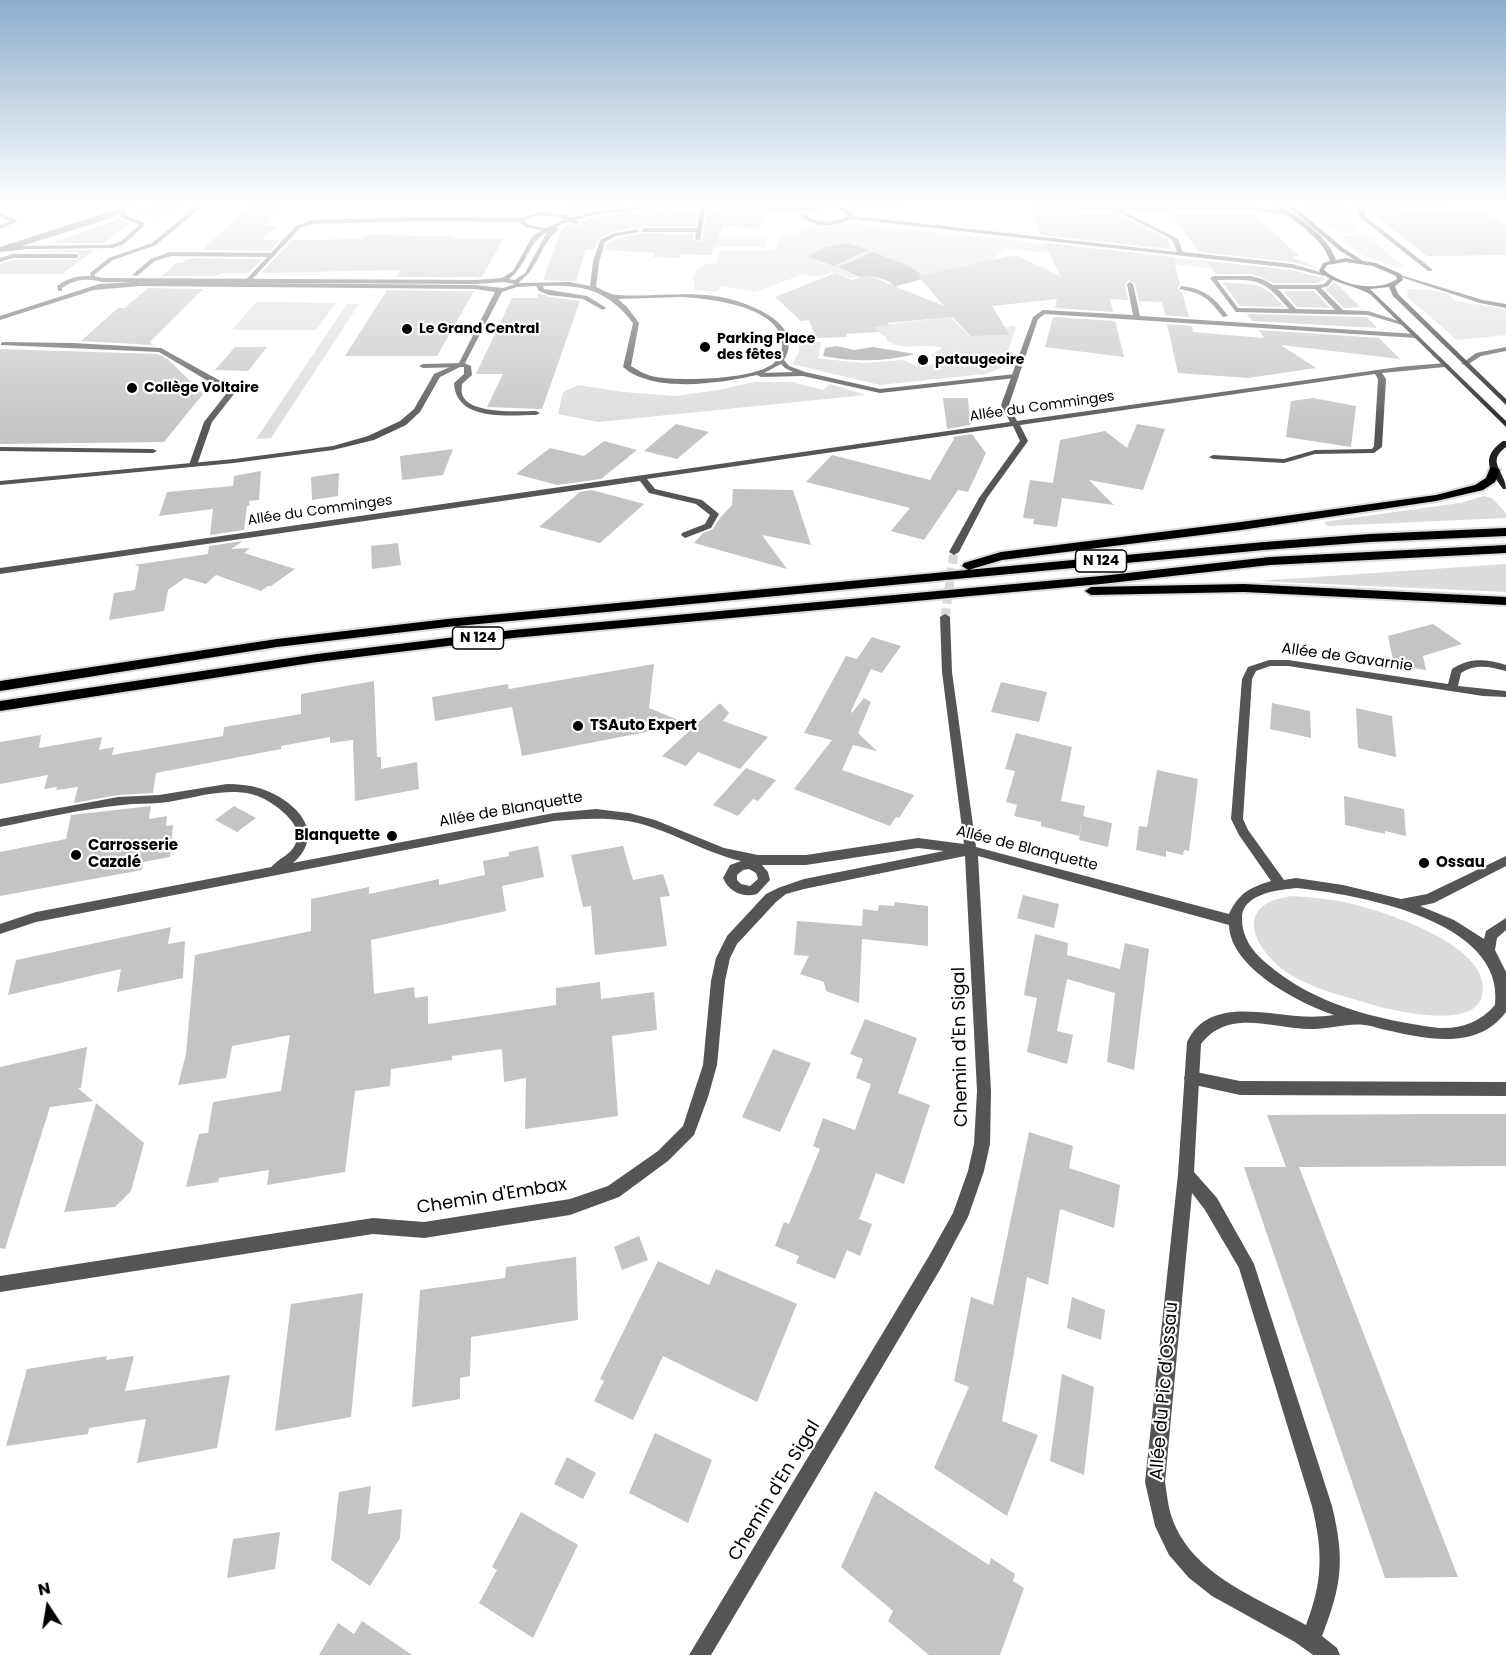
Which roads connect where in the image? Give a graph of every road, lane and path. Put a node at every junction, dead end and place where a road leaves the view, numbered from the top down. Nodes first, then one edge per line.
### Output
1 (85, 279) edge
2 (99, 279) edge
3 (249, 279) edge
4 (503, 279) edge
5 (504, 279) edge
6 (522, 279) edge
7 (595, 279) edge
8 (1214, 279) edge
9 (1259, 279) edge
10 (1331, 279) edge
11 (1332, 279) edge
12 (1400, 279) edge
13 (1413, 279) edge
14 (102, 280) junction
15 (494, 281) junction
16 (246, 283) junction
17 (517, 284) junction
18 (539, 284) junction
19 (1130, 284) dead end
20 (1394, 285) junction
21 (1361, 286) junction
22 (593, 287) junction
23 (1274, 287) junction
24 (1317, 287) junction
25 (94, 288) junction
26 (488, 288) junction
27 (1181, 288) dead end
28 (60, 290) junction
29 (1447, 290) junction
30 (86, 291) junction
31 (499, 291) junction
32 (611, 296) junction
33 (643, 297) junction
34 (641, 306) dead end
35 (1506, 306) edge
36 (603, 308) dead end
37 (1294, 311) junction
38 (0, 312) edge
39 (1341, 312) junction
40 (639, 315) dead end
41 (1225, 316) dead end
42 (0, 318) edge
43 (1137, 318) junction
44 (636, 323) junction
45 (1402, 323) junction
46 (1416, 336) junction
47 (3, 344) dead end
48 (1506, 349) edge
49 (780, 359) junction
50 (462, 364) junction
51 (1465, 364) junction
52 (1445, 365) junction
53 (423, 366) dead end
54 (1377, 372) junction
55 (803, 374) junction
56 (744, 375) junction
57 (1015, 376) junction
58 (1506, 403) edge
59 (536, 412) dead end
60 (1013, 422) junction
61 (1506, 425) edge
62 (1506, 443) edge
63 (0, 449) edge
64 (153, 451) dead end
65 (1213, 457) dead end
66 (193, 465) junction
67 (1494, 470) junction
68 (643, 479) junction
69 (0, 483) edge
70 (1506, 487) edge
71 (1506, 532) edge
72 (685, 535) dead end
73 (1506, 549) edge
74 (954, 552) tunnel mouth
75 (0, 571) edge
76 (938, 576) junction
77 (958, 592) junction
78 (1506, 601) edge
79 (945, 616) tunnel mouth
80 (1506, 668) edge
81 (0, 686) edge
82 (1452, 688) junction
83 (1506, 694) edge
84 (0, 706) edge
85 (0, 823) edge
86 (972, 850) junction
87 (735, 856) junction
88 (781, 861) junction
89 (1506, 861) edge
90 (750, 864) junction
91 (276, 869) junction
92 (1280, 884) junction
93 (764, 885) junction
94 (782, 891) junction
95 (1401, 904) junction
96 (760, 908) junction
97 (1234, 921) junction
98 (1506, 923) edge
99 (0, 929) edge
100 (1488, 951) junction
101 (1504, 1006) edge
102 (1361, 1018) junction
103 (1191, 1078) junction
104 (1506, 1089) edge
105 (1186, 1174) junction
106 (0, 1284) edge
107 (1311, 1638) junction
108 (699, 1655) edge
109 (1330, 1655) edge

1 - 28 street
2 - 14 street
3 - 16 street
4 - 15 street
5 - 17 street
6 - 17 street
7 - 22 street
8 - 37 street
9 - 23 street
10 - 24 street
11 - 21 main road
12 - 20 main road
13 - 29 street
14 - 16 street
14 - 25 street
15 - 16 street
15 - 26 street
16 - 25 street
16 - 26 street
17 - 18 street
17 - 31 street
18 - 22 street
18 - 36 street
19 - 43 street
20 - 21 main road
20 - 29 street
20 - 51 main road
21 - 45 main road
22 - 32 street
23 - 24 street
23 - 37 street
24 - 39 street
25 - 30 street
26 - 31 street
27 - 41 street
28 - 30 street
28 - 38 street
29 - 35 street
30 - 42 street
31 - 50 street
32 - 33 street
32 - 44 street
33 - 34 street
33 - 49 street
37 - 39 street
39 - 45 street
40 - 44 street
43 - 46 street
43 - 57 street
44 - 56 street
45 - 46 main road
46 - 52 main road
47 - 66 street
48 - 51 street
49 - 55 street
49 - 56 street
50 - 53 street
50 - 59 street
50 - 66 street
51 - 58 main road
52 - 54 street, Allée du Comminges
52 - 61 main road
54 - 60 street, Allée du Comminges
54 - 65 street
55 - 56 street
55 - 57 street
57 - 60 street
60 - 68 street, Allée du Comminges
60 - 74 street
62 - 67 main road
63 - 64 street
66 - 69 street
67 - 70 main road
67 - 76 highway
68 - 72 street
68 - 75 street, Allée du Comminges
71 - 76 highway, N 124
73 - 77 highway, N 124
76 - 81 highway, N 124
77 - 78 highway
77 - 84 highway, N 124
79 - 86 street, Chemin d'En Sigal
80 - 82 street
82 - 83 street, Allée de Gavarnie
82 - 92 street, Allée de Gavarnie
85 - 91 street
86 - 88 street, Allée de Blanquette
86 - 94 street, Chemin d'Embax
86 - 97 street, Allée de Blanquette
86 - 108 street, Chemin d'En Sigal
87 - 88 street, Allée de Blanquette
87 - 90 street
87 - 91 street, Allée de Blanquette
88 - 90 street
89 - 95 street
90 - 93 street
90 - 93 street
91 - 99 street, Allée de Blanquette
92 - 95 street
92 - 97 street
93 - 94 street
93 - 96 street
94 - 96 street, Chemin d'Embax
95 - 100 street
96 - 106 street, Chemin d'Embax
97 - 102 street
98 - 100 street
100 - 101 street
101 - 102 street
102 - 103 street, Allée du Pic d'Ossau
103 - 104 street
103 - 105 street, Allée du Pic d'Ossau
105 - 107 street
105 - 107 street, Allée du Pic d'Ossau
107 - 109 street, Allée du Pic d'Ossau

